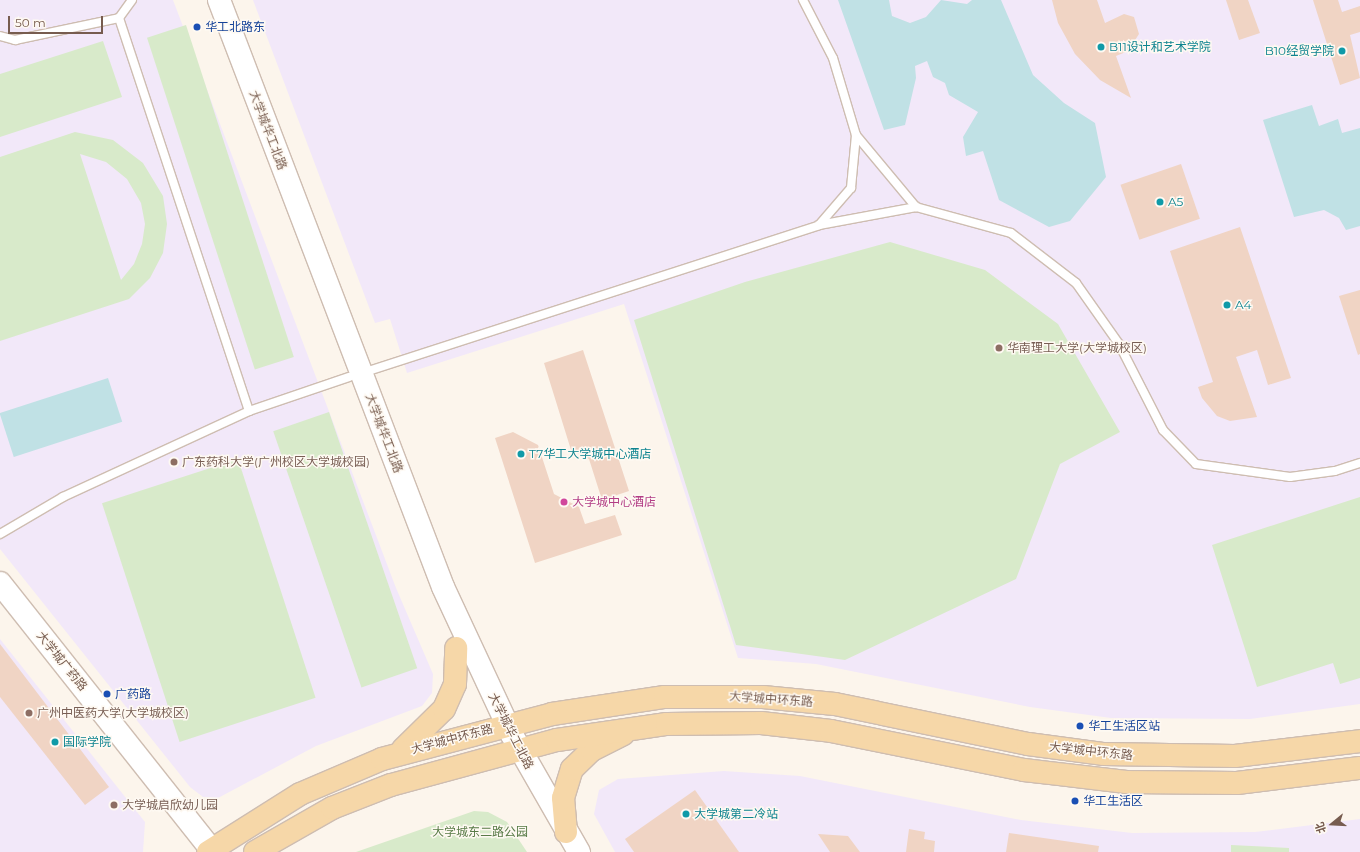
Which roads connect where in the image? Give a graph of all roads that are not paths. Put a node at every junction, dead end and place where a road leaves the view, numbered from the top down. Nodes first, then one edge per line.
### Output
1 (132, 0) edge
2 (206, 0) edge
3 (220, 0) edge
4 (803, 0) edge
5 (119, 18) junction
6 (0, 36) edge
7 (856, 135) junction
8 (916, 207) junction
9 (819, 225) junction
10 (355, 375) junction
11 (249, 410) junction
12 (1360, 464) edge
13 (0, 534) edge
14 (0, 583) edge
15 (0, 606) edge
16 (456, 648) junction
17 (501, 726) junction
18 (639, 727) junction
19 (1360, 741) edge
20 (513, 750) junction
21 (395, 756) junction
22 (1360, 768) edge
23 (565, 842) edge
24 (207, 851) edge
25 (255, 852) edge
26 (579, 852) edge

1 - 5 lane
2 - 10 main road, 大学城华工北路
3 - 10 main road, 大学城华工北路
4 - 7 lane
5 - 6 lane
5 - 11 lane
7 - 8 lane
7 - 9 lane
8 - 9 lane
8 - 12 lane
9 - 10 lane
10 - 11 lane
10 - 16 main road, 大学城华工北路
10 - 17 main road, 大学城华工北路
11 - 13 lane
14 - 24 main road, 大学城广药路
15 - 24 main road, 大学城广药路
16 - 17 main road, 大学城华工北路
16 - 21 main road
17 - 19 main road, 大学城中环东路
17 - 20 main road, 大学城华工北路
17 - 21 main road, 大学城中环东路
18 - 20 main road, 大学城中环东路
18 - 22 main road, 大学城中环东路
18 - 23 main road
20 - 23 main road, 大学城华工北路
20 - 25 main road, 大学城中环东路
21 - 24 main road, 大学城中环东路
23 - 26 main road, 大学城华工北路

